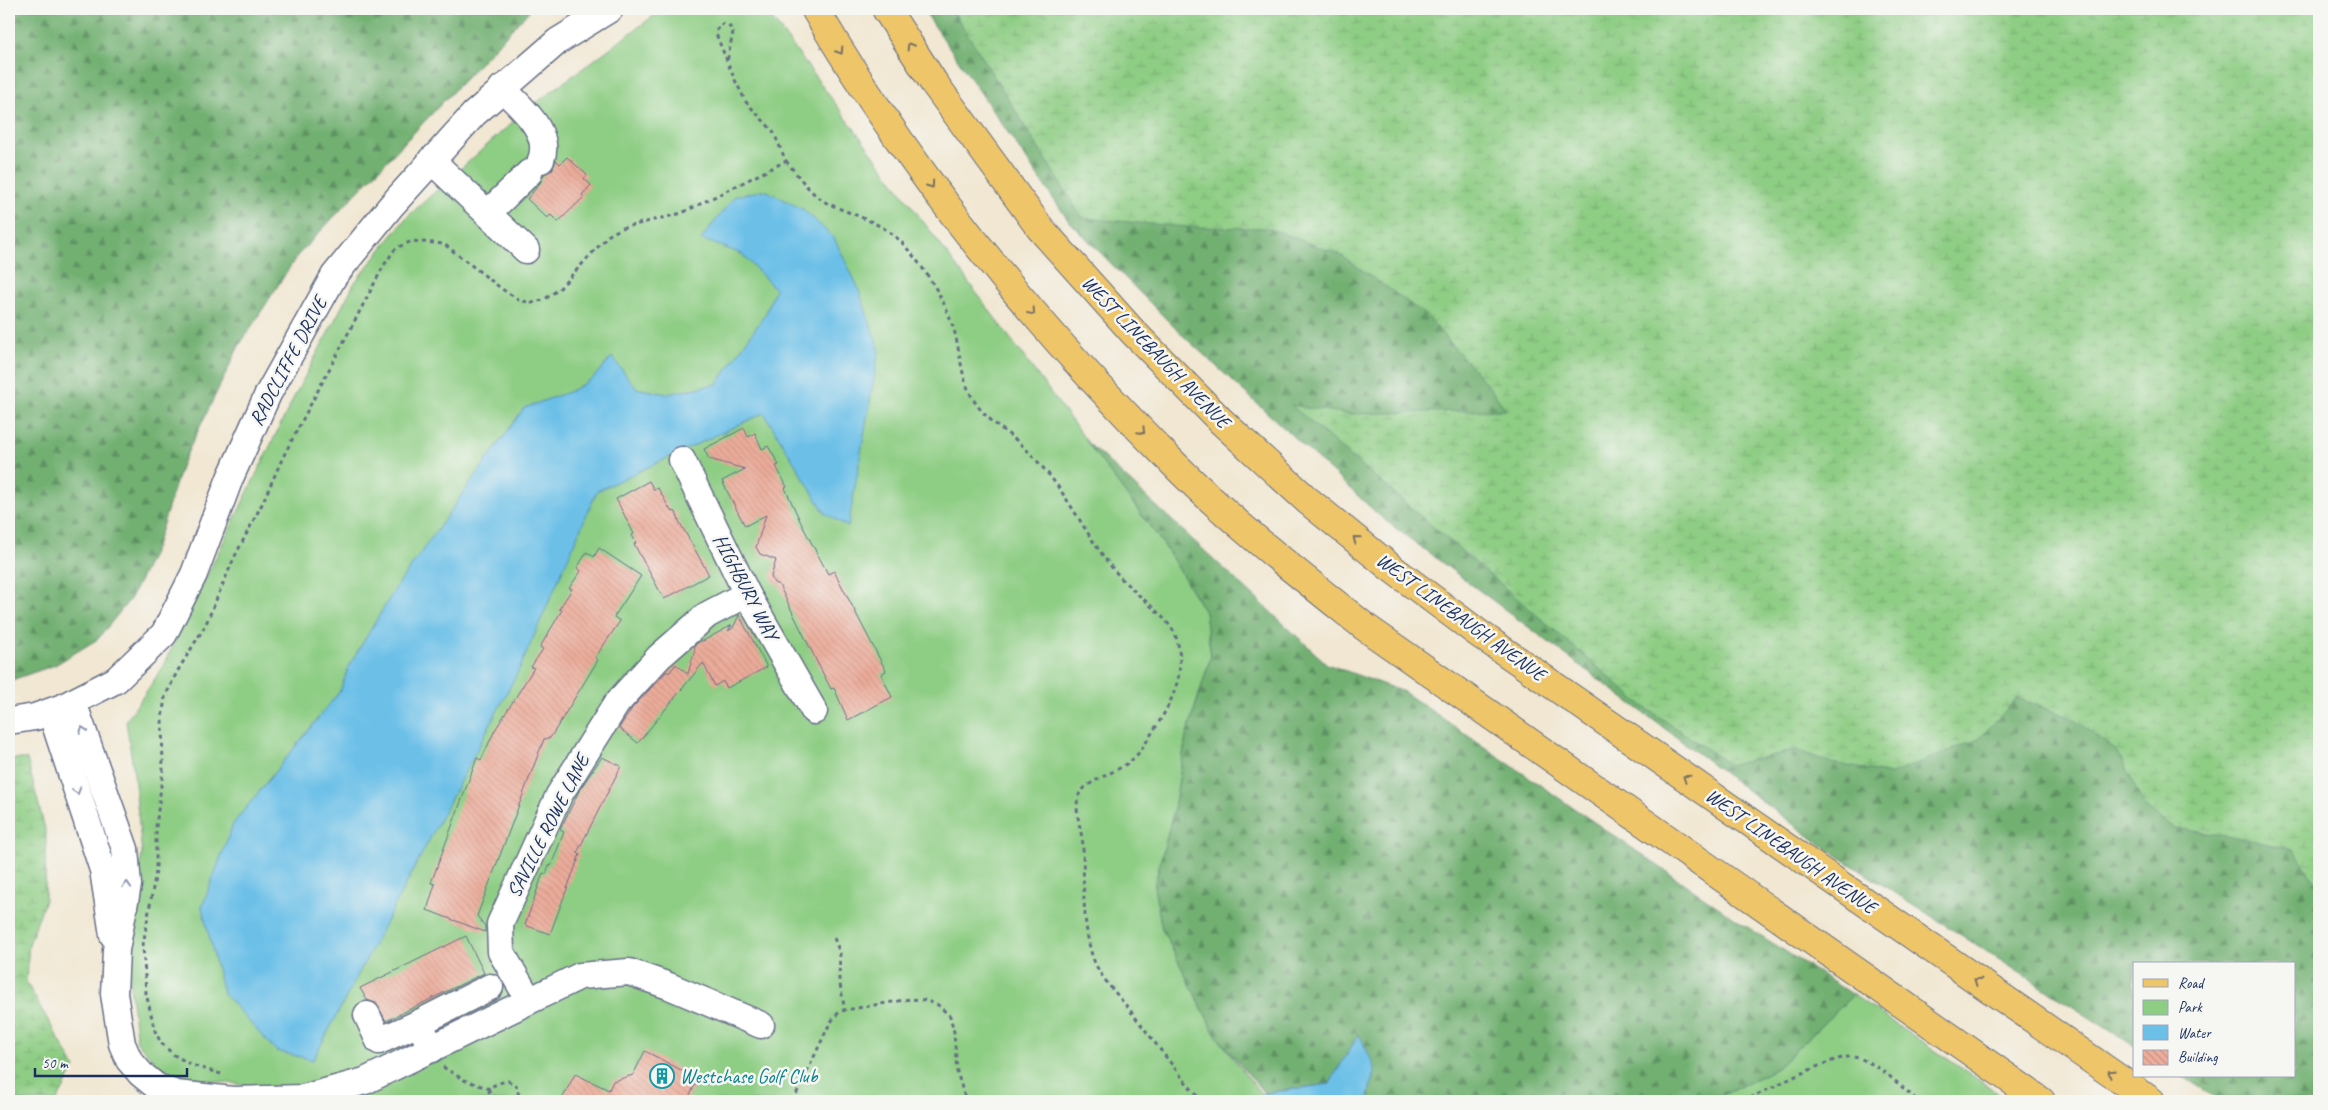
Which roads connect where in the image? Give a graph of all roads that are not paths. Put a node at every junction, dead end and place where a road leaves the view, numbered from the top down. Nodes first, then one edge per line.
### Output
1 (610, 9) edge
2 (815, 9) edge
3 (886, 9) edge
4 (502, 88) junction
5 (431, 160) junction
6 (488, 213) junction
7 (526, 250) dead end
8 (682, 460) dead end
9 (747, 594) junction
10 (62, 707) junction
11 (814, 711) dead end
12 (9, 721) edge
13 (490, 987) dead end
14 (529, 1000) junction
15 (366, 1016) dead end
16 (419, 1023) junction
17 (761, 1025) dead end
18 (432, 1049) junction
19 (2040, 1101) edge
20 (2150, 1101) edge

1 - 4 street, RADCLIFFE DRIVE
2 -> 19 main road
20 -> 3 main road, WEST LINEBAUGH AVENUE
4 - 5 street, RADCLIFFE DRIVE
4 - 6 street
5 - 6 street
5 - 10 street, RADCLIFFE DRIVE
6 - 7 street
8 - 9 street, HIGHBURY WAY
9 - 11 street, HIGHBURY WAY
9 - 14 street, SAVILLE ROWE LANE
10 - 12 street, RADCLIFFE DRIVE
10 - 18 street
13 - 16 street
14 - 17 street
14 - 18 street
15 - 16 street
16 - 18 street

